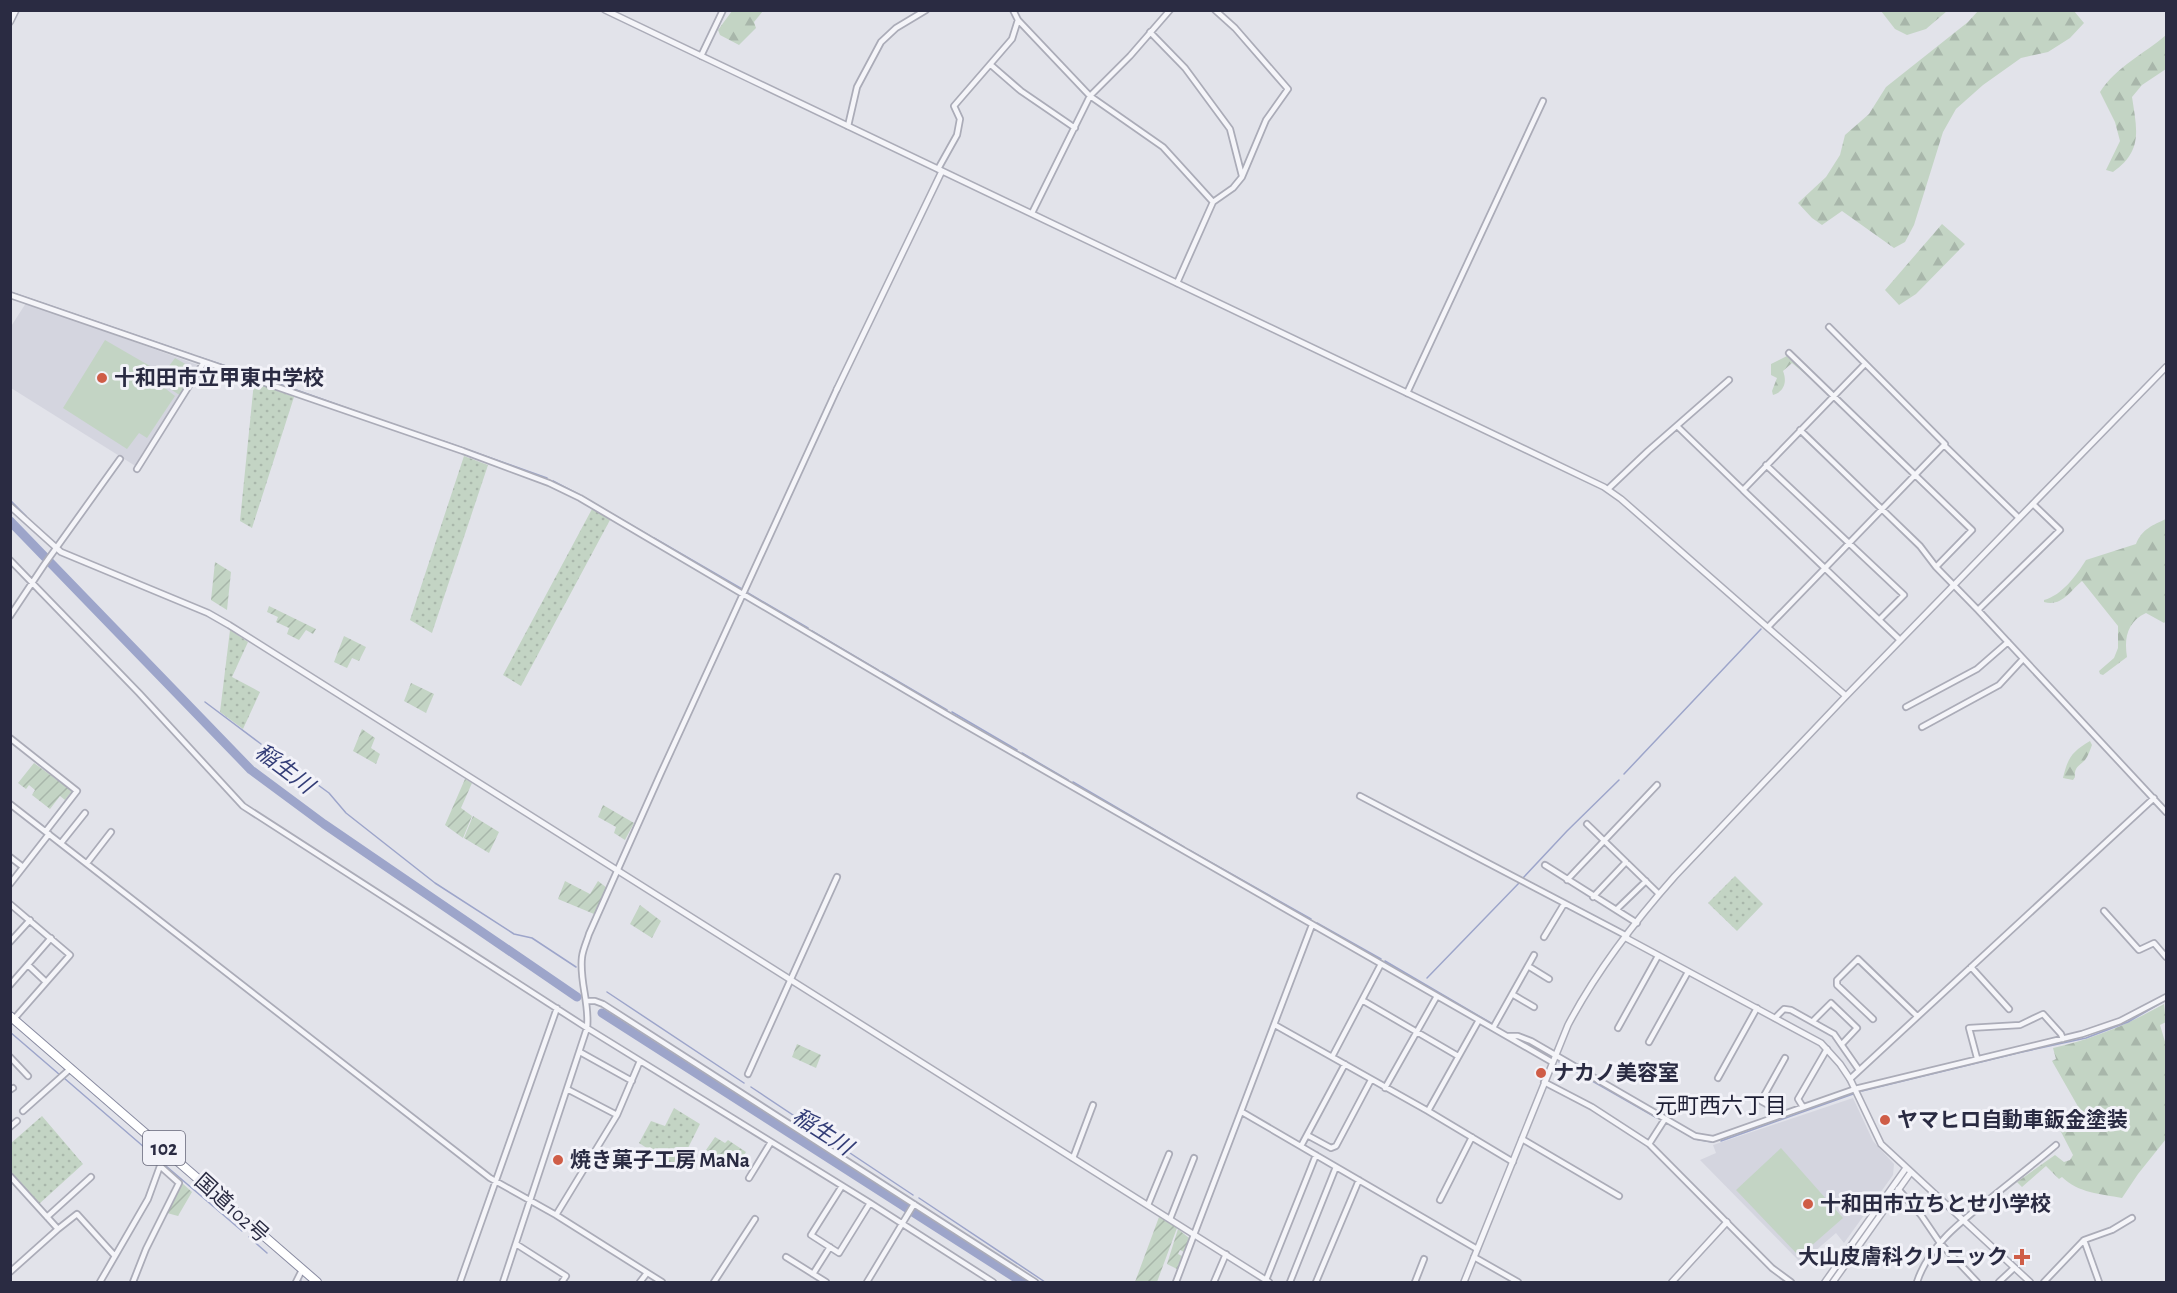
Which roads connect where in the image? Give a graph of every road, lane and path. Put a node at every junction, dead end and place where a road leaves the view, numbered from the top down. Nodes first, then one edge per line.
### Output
1 (16, 10) edge
2 (606, 10) edge
3 (723, 10) edge
4 (926, 10) edge
5 (1170, 10) edge
6 (1215, 10) edge
7 (1014, 11) edge
8 (1018, 21) junction
9 (10, 22) edge
10 (1150, 32) junction
11 (701, 56) junction
12 (991, 65) junction
13 (1090, 96) junction
14 (1543, 101) dead end
15 (848, 126) junction
16 (1075, 128) junction
17 (940, 170) junction
18 (1242, 177) junction
19 (1213, 202) junction
20 (1032, 213) junction
21 (1177, 283) junction
22 (10, 295) edge
23 (1829, 327) dead end
24 (1790, 353) dead end
25 (204, 362) junction
26 (1865, 363) junction
27 (2166, 367) edge
28 (1729, 380) dead end
29 (837, 389) joint
30 (1407, 393) junction
31 (1833, 396) junction
32 (1677, 426) junction
33 (1800, 430) junction
34 (1944, 445) junction
35 (120, 459) dead end
36 (1766, 465) junction
37 (137, 469) dead end
38 (1915, 475) junction
39 (1608, 489) junction
40 (1743, 490) junction
41 (2033, 504) junction
42 (10, 506) edge
43 (1882, 509) junction
44 (2019, 518) junction
45 (1849, 543) junction
46 (56, 549) junction
47 (10, 560) edge
48 (1825, 567) junction
49 (1935, 567) junction
50 (33, 583) junction
51 (1954, 584) junction
52 (743, 594) junction
53 (1978, 610) junction
54 (10, 616) edge
55 (1879, 620) junction
56 (1768, 627) junction
57 (1900, 640) junction
58 (2008, 642) junction
59 (2023, 659) junction
60 (1846, 696) junction
61 (1906, 707) dead end
62 (1922, 727) dead end
63 (10, 738) edge
64 (1657, 785) dead end
65 (1360, 796) dead end
66 (2154, 798) junction
67 (10, 804) edge
68 (2166, 812) edge
69 (85, 813) dead end
70 (1587, 824) dead end
71 (111, 832) dead end
72 (47, 833) junction
73 (1604, 841) junction
74 (61, 843) junction
75 (10, 857) edge
76 (1626, 862) junction
77 (87, 863) junction
78 (1545, 866) dead end
79 (23, 867) junction
80 (618, 871) junction
81 (837, 877) dead end
82 (1567, 880) junction
83 (1646, 882) junction
84 (10, 884) edge
85 (1659, 894) junction
86 (1593, 897) junction
87 (10, 903) edge
88 (1564, 904) junction
89 (1616, 910) junction
90 (2104, 911) dead end
91 (30, 920) junction
92 (1637, 923) junction
93 (1312, 925) junction
94 (1544, 937) dead end
95 (1627, 937) junction
96 (51, 938) junction
97 (10, 942) edge
98 (1534, 955) dead end
99 (1658, 956) junction
100 (2166, 957) edge
101 (1381, 964) junction
102 (28, 965) junction
103 (1528, 966) junction
104 (1971, 967) junction
105 (1688, 972) junction
106 (1549, 979) dead end
107 (791, 980) junction
108 (46, 982) junction
109 (10, 985) edge
110 (1512, 994) junction
111 (1437, 996) junction
112 (2166, 997) edge
113 (1362, 1000) junction
114 (587, 1001) junction
115 (1534, 1007) dead end
116 (556, 1008) junction
117 (1757, 1008) junction
118 (2009, 1009) dead end
119 (1917, 1016) junction
120 (12, 1017) edge
121 (1775, 1018) junction
122 (1873, 1019) dead end
123 (1479, 1020) junction
124 (1813, 1021) junction
125 (1275, 1025) junction
126 (587, 1028) junction
127 (1493, 1028) junction
128 (1618, 1028) dead end
129 (1416, 1032) junction
130 (1507, 1036) junction
131 (2063, 1039) junction
132 (1649, 1042) dead end
133 (1842, 1044) junction
134 (1827, 1049) junction
135 (580, 1052) junction
136 (1458, 1056) junction
137 (1555, 1056) junction
138 (10, 1057) edge
139 (1332, 1057) junction
140 (1785, 1058) dead end
141 (1977, 1058) junction
142 (640, 1061) junction
143 (1552, 1062) junction
144 (1345, 1064) junction
145 (70, 1069) junction
146 (1859, 1070) junction
147 (748, 1074) dead end
148 (28, 1076) dead end
149 (1718, 1078) dead end
150 (1850, 1079) junction
151 (1371, 1080) junction
152 (632, 1081) junction
153 (1544, 1082) junction
154 (1385, 1088) junction
155 (567, 1089) junction
156 (1855, 1089) junction
157 (1093, 1105) dead end
158 (1803, 1107) junction
159 (23, 1111) dead end
160 (1428, 1111) junction
161 (1242, 1112) junction
162 (1785, 1114) junction
163 (617, 1115) junction
164 (1665, 1119) junction
165 (17, 1121) dead end
166 (10, 1127) edge
167 (1306, 1135) junction
168 (1472, 1137) junction
169 (1522, 1139) junction
170 (771, 1142) junction
171 (1649, 1144) junction
172 (2056, 1145) dead end
173 (1301, 1146) junction
174 (170, 1153) junction
175 (1169, 1154) dead end
176 (1316, 1155) junction
177 (1073, 1158) junction
178 (1194, 1158) dead end
179 (1512, 1162) junction
180 (160, 1166) junction
181 (1336, 1167) junction
182 (1909, 1170) junction
183 (10, 1176) edge
184 (91, 1177) dead end
185 (749, 1178) dead end
186 (1359, 1180) junction
187 (496, 1182) junction
188 (842, 1186) junction
189 (1898, 1189) junction
190 (1618, 1196) dead end
191 (530, 1200) junction
192 (1440, 1200) dead end
193 (870, 1203) junction
194 (1148, 1205) junction
195 (913, 1206) junction
196 (556, 1215) junction
197 (47, 1217) junction
198 (2132, 1218) dead end
199 (755, 1219) dead end
200 (1170, 1219) junction
201 (1963, 1220) junction
202 (1727, 1222) junction
203 (902, 1224) junction
204 (58, 1229) junction
205 (1194, 1234) junction
206 (2084, 1240) junction
207 (1940, 1243) junction
208 (516, 1244) junction
209 (830, 1247) junction
210 (1478, 1249) junction
211 (1226, 1254) junction
212 (114, 1255) junction
213 (786, 1257) dead end
214 (1474, 1257) junction
215 (1424, 1259) dead end
216 (2014, 1268) junction
217 (302, 1270) junction
218 (10, 1272) edge
219 (647, 1273) junction
220 (813, 1274) junction
221 (1268, 1281) edge
222 (100, 1282) edge
223 (133, 1282) edge
224 (296, 1282) edge
225 (317, 1282) edge
226 (460, 1282) edge
227 (503, 1282) edge
228 (562, 1282) edge
229 (640, 1282) edge
230 (662, 1282) edge
231 (714, 1282) edge
232 (826, 1282) edge
233 (867, 1282) edge
234 (993, 1282) edge
235 (1035, 1282) edge
236 (1176, 1282) edge
237 (1214, 1282) edge
238 (1290, 1282) edge
239 (1316, 1282) edge
240 (1415, 1282) edge
241 (1464, 1282) edge
242 (1518, 1282) edge
243 (1672, 1282) edge
244 (1791, 1282) edge
245 (1825, 1282) edge
246 (1833, 1282) edge
247 (1917, 1282) edge
248 (1977, 1282) edge
249 (1999, 1282) edge
250 (2030, 1282) edge
251 (2044, 1282) edge
252 (2099, 1282) edge

1 - 9 street
2 - 11 street
3 - 11 street
4 - 15 street
5 - 10 street
6 - 18 street
7 - 8 street
8 - 12 street
8 - 13 street
10 - 13 street
10 - 18 street
11 - 15 street
12 - 16 street
12 - 17 street
13 - 16 street
13 - 19 street
14 - 30 street
15 - 17 street
16 - 20 street
17 - 20 street
17 - 29 street
18 - 19 street
19 - 21 street
20 - 21 street
21 - 30 street
22 - 25 street
23 - 26 street
24 - 31 street
25 - 37 street
25 - 52 street
26 - 31 street
26 - 34 street
27 - 41 street
28 - 32 street
29 - 52 street
30 - 39 street
31 - 33 street
31 - 38 street
32 - 39 street
32 - 40 street
33 - 36 street
33 - 43 street
34 - 38 street
34 - 44 street
35 - 46 street
36 - 40 street
36 - 45 street
38 - 43 street
38 - 49 street
39 - 56 street
40 - 48 street
41 - 44 street
41 - 53 street
42 - 46 street
43 - 45 street
43 - 49 street
44 - 51 street
45 - 48 street
45 - 55 street
46 - 50 street
46 - 80 street
47 - 50 street
48 - 55 street
48 - 56 street
49 - 51 street
50 - 54 street
50 - 116 street
51 - 53 street
51 - 57 street
52 - 80 street
52 - 93 street
53 - 58 street
55 - 57 street
56 - 60 street
57 - 60 street
58 - 59 street
58 - 61 street
59 - 62 street
59 - 66 street
60 - 85 street
63 - 72 street
64 - 73 street
65 - 88 street
66 - 68 street
66 - 104 street
67 - 72 street
69 - 74 street
70 - 73 street
71 - 77 street
72 - 74 street
72 - 79 street
73 - 76 street
73 - 82 street
74 - 77 street
75 - 79 street
76 - 83 street
76 - 86 street
77 - 187 street
78 - 82 street
79 - 84 street
80 - 107 street
80 - 114 street
81 - 107 street
82 - 86 street
83 - 85 street
83 - 89 street
85 - 92 street
86 - 89 street
87 - 91 street
88 - 94 street
88 - 95 street
89 - 92 street
90 - 100 street
91 - 96 street
91 - 97 street
92 - 95 street
93 - 101 street
93 - 125 street
95 - 99 street
95 - 137 street
96 - 102 street
96 - 108 street
98 - 103 street
99 - 105 street
99 - 128 street
101 - 111 street
101 - 113 street
102 - 108 street
102 - 109 street
103 - 106 street
103 - 110 street
104 - 118 street
104 - 119 street
105 - 117 street
105 - 132 street
107 - 147 street
107 - 177 street
108 - 120 street
110 - 115 street
110 - 127 street
111 - 123 street
111 - 129 street
112 - 131 street
113 - 129 street
113 - 139 street
114 - 126 street
114 - 195 street
116 - 126 street
116 - 187 street
117 - 121 street
117 - 149 street
119 - 122 street
119 - 146 street
120 - 145 highway, 国道102号 / 102
121 - 124 street
121 - 134 street
123 - 127 street
123 - 136 street
124 - 133 street
124 - 133 street
125 - 139 street
125 - 161 street
126 - 135 street
126 - 142 street
127 - 130 street
129 - 136 street
129 - 154 street
130 - 137 street
130 - 143 street
131 - 141 street
131 - 141 street
133 - 146 street
134 - 150 street
134 - 158 street
135 - 152 street
135 - 155 street
136 - 160 street
137 - 143 street
137 - 164 street
138 - 148 street
139 - 144 street
140 - 162 street
141 - 156 street
142 - 152 street
142 - 170 street
143 - 153 street
144 - 151 street
144 - 167 street
145 - 159 street
145 - 174 highway, 国道102号 / 102
146 - 150 street
150 - 156 street
151 - 154 street
151 - 167 street
152 - 163 street
153 - 169 street
153 - 171 street
154 - 160 street
155 - 163 street
155 - 191 street
156 - 158 street
156 - 182 street
157 - 177 street
158 - 162 street
160 - 168 street
161 - 173 street
161 - 205 street
162 - 164 street
163 - 196 street
164 - 171 street
165 - 166 street
167 - 173 street
168 - 179 street
168 - 192 street
169 - 179 street
169 - 190 street
170 - 185 street
170 - 188 street
171 - 202 street
172 - 201 street
173 - 176 street
174 - 180 street
174 - 217 highway, 国道102号 / 102
175 - 194 street
176 - 181 street
176 - 221 street
177 - 194 street
178 - 200 street
179 - 210 street
180 - 212 street
180 - 223 street
181 - 186 street
181 - 238 street
182 - 189 street
182 - 201 street
182 - 245 street
183 - 197 street
184 - 197 street
186 - 210 street
186 - 239 street
187 - 191 street
187 - 226 street
188 - 193 street
188 - 209 street
189 - 207 street
189 - 246 street
191 - 196 street
191 - 208 street
193 - 203 street
193 - 209 street
194 - 200 street
195 - 203 street
195 - 235 street
196 - 219 street
197 - 204 street
198 - 206 street
199 - 231 street
200 - 205 street
201 - 207 street
201 - 216 street
202 - 243 street
202 - 244 street
203 - 233 street
203 - 234 street
204 - 212 street
204 - 218 street
205 - 211 street
205 - 236 street
206 - 251 street
206 - 252 street
207 - 247 street
207 - 248 street
208 - 227 street
208 - 228 street
209 - 220 street
210 - 214 street
211 - 221 street
211 - 237 street
212 - 222 street
213 - 220 street
214 - 241 street
214 - 242 street
215 - 240 street
216 - 249 street
216 - 250 street
217 - 224 street
217 - 225 highway, 国道102号 / 102
219 - 229 street
219 - 230 street
220 - 232 street

